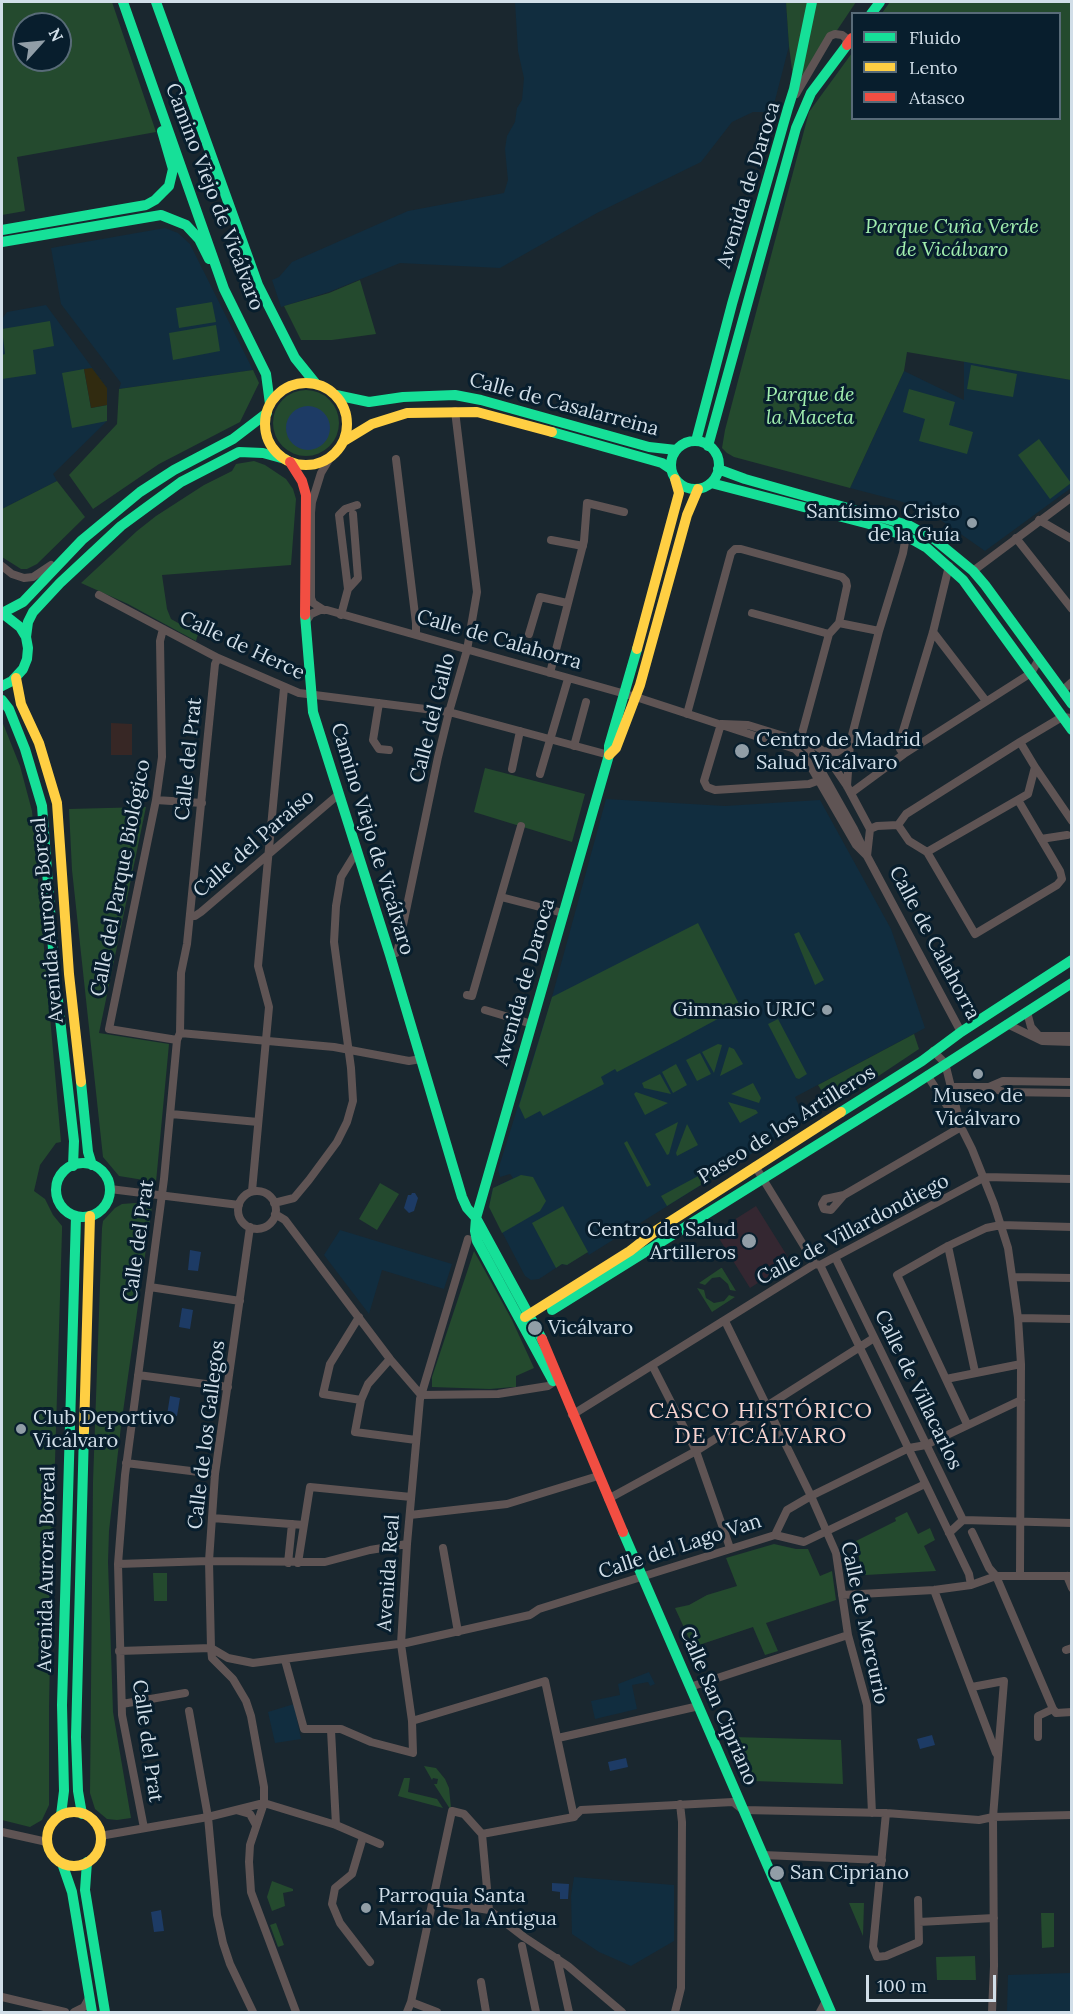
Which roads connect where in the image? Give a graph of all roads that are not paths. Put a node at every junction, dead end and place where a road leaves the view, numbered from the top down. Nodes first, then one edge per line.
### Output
1 (123, 2) edge
2 (156, 2) edge
3 (812, 2) edge
4 (850, 41) edge
5 (160, 106) junction
6 (788, 108) junction
7 (2, 230) edge
8 (2, 242) edge
9 (224, 289) junction
10 (316, 384) junction
11 (336, 395) junction
12 (268, 409) junction
13 (455, 411) junction
14 (344, 441) junction
15 (696, 441) junction
16 (708, 446) junction
17 (676, 450) junction
18 (330, 458) junction
19 (396, 459) dead end
20 (288, 461) junction
21 (718, 469) junction
22 (673, 474) junction
23 (711, 483) junction
24 (698, 489) junction
25 (1071, 497) edge
26 (357, 505) dead end
27 (624, 512) dead end
28 (353, 514) dead end
29 (1039, 520) junction
30 (908, 525) junction
31 (906, 536) junction
32 (1016, 538) junction
33 (1071, 539) edge
34 (82, 540) junction
35 (551, 540) dead end
36 (583, 546) junction
37 (2, 566) edge
38 (949, 566) junction
39 (973, 571) junction
40 (963, 580) junction
41 (348, 589) junction
42 (99, 595) dead end
43 (567, 603) junction
44 (1071, 609) edge
45 (324, 610) junction
46 (752, 612) dead end
47 (2, 613) edge
48 (341, 615) junction
49 (839, 622) junction
50 (305, 623) junction
51 (163, 628) junction
52 (879, 631) junction
53 (933, 632) junction
54 (529, 634) dead end
55 (829, 634) junction
56 (416, 635) junction
57 (26, 637) junction
58 (467, 650) junction
59 (218, 658) junction
60 (1039, 658) junction
61 (550, 673) junction
62 (1031, 674) junction
63 (16, 678) junction
64 (568, 679) junction
65 (1071, 682) edge
66 (2, 686) edge
67 (284, 688) junction
68 (1062, 691) junction
69 (310, 694) junction
70 (630, 696) junction
71 (2, 700) edge
72 (986, 701) junction
73 (586, 702) dead end
74 (379, 703) junction
75 (1071, 704) edge
76 (449, 712) junction
77 (687, 714) junction
78 (1067, 717) edge
79 (721, 724) junction
80 (1071, 730) edge
81 (520, 731) junction
82 (550, 739) junction
83 (800, 741) junction
84 (1020, 742) junction
85 (850, 743) junction
86 (574, 746) junction
87 (389, 750) dead end
88 (823, 751) junction
89 (904, 754) junction
90 (609, 756) junction
91 (1035, 767) junction
92 (512, 769) dead end
93 (540, 774) dead end
94 (818, 781) junction
95 (849, 790) junction
96 (339, 794) junction
97 (156, 800) junction
98 (1018, 800) junction
99 (202, 803) junction
100 (1071, 821) edge
101 (898, 825) junction
102 (522, 826) dead end
103 (870, 829) junction
104 (1067, 835) dead end
105 (1041, 839) junction
106 (357, 851) junction
107 (269, 852) junction
108 (927, 852) junction
109 (867, 856) junction
110 (501, 897) junction
111 (563, 913) junction
112 (190, 915) junction
113 (390, 955) junction
114 (1071, 960) edge
115 (1071, 983) edge
116 (467, 995) dead end
117 (485, 1010) dead end
118 (1027, 1012) junction
119 (532, 1024) junction
120 (1007, 1024) junction
121 (961, 1032) junction
122 (179, 1036) junction
123 (1071, 1036) edge
124 (266, 1041) junction
125 (1071, 1042) edge
126 (969, 1047) junction
127 (349, 1051) junction
128 (933, 1051) junction
129 (421, 1059) junction
130 (922, 1061) junction
131 (945, 1063) junction
132 (927, 1075) junction
133 (1071, 1082) edge
134 (989, 1087) junction
135 (952, 1088) junction
136 (1071, 1093) edge
137 (171, 1114) junction
138 (258, 1122) junction
139 (961, 1127) junction
140 (92, 1165) junction
141 (73, 1166) junction
142 (755, 1166) junction
143 (984, 1178) junction
144 (1071, 1179) edge
145 (765, 1182) junction
146 (110, 1189) junction
147 (252, 1191) junction
148 (844, 1195) dead end
149 (162, 1197) junction
150 (274, 1203) junction
151 (239, 1205) junction
152 (275, 1214) junction
153 (76, 1216) junction
154 (90, 1216) junction
155 (476, 1218) junction
156 (1001, 1225) junction
157 (250, 1227) junction
158 (1071, 1227) edge
159 (468, 1239) dead end
160 (948, 1246) junction
161 (835, 1257) junction
162 (818, 1264) junction
163 (1012, 1277) junction
164 (1071, 1278) edge
165 (150, 1287) junction
166 (240, 1301) junction
167 (359, 1317) junction
168 (527, 1318) junction
169 (1018, 1318) junction
170 (1071, 1319) edge
171 (725, 1321) junction
172 (874, 1338) junction
173 (860, 1346) junction
174 (390, 1359) junction
175 (1022, 1364) junction
176 (652, 1365) junction
177 (975, 1372) junction
178 (138, 1375) junction
179 (946, 1379) junction
180 (556, 1380) junction
181 (228, 1387) junction
182 (421, 1395) junction
183 (1021, 1400) junction
184 (361, 1401) junction
185 (766, 1406) junction
186 (572, 1415) junction
187 (967, 1424) junction
188 (416, 1440) junction
189 (926, 1445) junction
190 (909, 1448) junction
191 (696, 1451) junction
192 (126, 1463) junction
193 (215, 1474) junction
194 (598, 1476) junction
195 (925, 1484) junction
196 (811, 1496) junction
197 (411, 1497) junction
198 (608, 1499) junction
199 (410, 1515) junction
200 (212, 1518) junction
201 (963, 1520) junction
202 (1019, 1521) junction
203 (1071, 1523) edge
204 (292, 1524) junction
205 (304, 1525) junction
206 (826, 1531) junction
207 (972, 1532) dead end
208 (949, 1533) junction
209 (775, 1535) junction
210 (407, 1544) junction
211 (443, 1548) dead end
212 (730, 1548) junction
213 (209, 1561) junction
214 (288, 1563) junction
215 (298, 1563) junction
216 (118, 1564) junction
217 (1020, 1575) junction
218 (996, 1576) junction
219 (1069, 1576) edge
220 (643, 1577) junction
221 (973, 1583) junction
222 (1071, 1588) edge
223 (934, 1590) junction
224 (842, 1595) junction
225 (458, 1632) junction
226 (848, 1635) junction
227 (401, 1644) junction
228 (211, 1648) junction
229 (119, 1651) junction
230 (285, 1660) junction
231 (690, 1687) junction
232 (972, 1687) junction
233 (185, 1693) dead end
234 (122, 1704) junction
235 (699, 1706) junction
236 (1053, 1709) junction
237 (189, 1710) dead end
238 (1071, 1712) edge
239 (412, 1721) junction
240 (331, 1730) junction
241 (1038, 1737) dead end
242 (558, 1738) junction
243 (997, 1758) junction
244 (264, 1803) junction
245 (680, 1804) junction
246 (235, 1810) junction
247 (743, 1810) junction
248 (872, 1813) junction
249 (886, 1813) junction
250 (82, 1814) junction
251 (61, 1815) junction
252 (1071, 1815) edge
253 (208, 1816) junction
254 (574, 1817) junction
255 (993, 1817) junction
256 (256, 1825) junction
257 (336, 1825) junction
258 (144, 1828) junction
259 (2, 1832) edge
260 (482, 1834) junction
261 (100, 1836) junction
262 (363, 1837) junction
263 (47, 1842) junction
264 (380, 1844) dead end
265 (763, 1855) junction
266 (882, 1860) junction
267 (87, 1862) junction
268 (62, 1863) junction
269 (918, 1900) dead end
270 (432, 1902) junction
271 (489, 1910) junction
272 (994, 1918) junction
273 (919, 1922) junction
274 (522, 1946) dead end
275 (557, 1958) junction
276 (370, 1962) dead end
277 (481, 1982) dead end
278 (2, 1997) edge
279 (89, 1998) junction
280 (826, 2001) junction
281 (411, 2002) junction
282 (65, 2013) edge
283 (74, 2013) edge
284 (92, 2013) edge
285 (105, 2013) edge
286 (253, 2013) edge
287 (296, 2013) edge
288 (407, 2013) edge
289 (437, 2013) edge
290 (486, 2013) edge
291 (536, 2013) edge
292 (570, 2013) edge
293 (622, 2013) edge
294 (675, 2013) edge
295 (820, 2013) edge
296 (831, 2013) edge
297 (992, 2013) edge

1 - 5 main road, Camino Viejo de Vicálvaro
2 - 10 main road, Camino Viejo de Vicálvaro
3 - 6 main road
4 - 6 street, Avenida de Daroca
4 - 16 main road, Avenida de Daroca
5 - 7 main road
5 - 9 main road, Camino Viejo de Vicálvaro
6 - 15 main road, Avenida de Daroca
8 - 9 main road
9 - 12 main road, Camino Viejo de Vicálvaro
10 - 11 main road
10 - 12 main road
11 - 14 main road
11 - 17 main road, Calle de Casalarreina
12 - 20 main road
12 - 34 main road
13 - 14 main road, Calle de Casalarreina
13 - 22 main road, Calle de Casalarreina
13 - 58 street, Calle del Gallo
14 - 18 main road
15 - 16 main road
15 - 17 main road
16 - 21 main road
17 - 22 main road
18 - 20 main road
18 - 45 street
19 - 56 street
20 - 50 main road, Camino Viejo de Vicálvaro
20 - 57 main road
21 - 23 main road
21 - 30 main road
22 - 24 main road
22 - 70 main road, Avenida de Daroca
23 - 24 main road
23 - 31 main road
24 - 70 main road, Avenida de Daroca
25 - 29 street
26 - 41 street
27 - 36 street
28 - 41 street
29 - 32 street
29 - 33 street
30 - 31 main road
30 - 39 main road
31 - 38 main road
31 - 52 street
32 - 39 street
32 - 44 street
34 - 37 street
34 - 47 main road
35 - 36 street
36 - 43 street
38 - 40 main road
38 - 53 street
39 - 40 main road
39 - 60 main road
40 - 62 main road
41 - 48 street
42 - 51 street, Calle de Herce
43 - 54 street, Calle de Calahorra
43 - 61 street
45 - 48 street, Calle de Calahorra
45 - 50 street
46 - 55 street
47 - 57 main road
48 - 56 street, Calle de Calahorra
49 - 52 street
49 - 55 street
49 - 77 street
50 - 69 main road, Camino Viejo de Vicálvaro
51 - 59 street, Calle de Herce
51 - 97 street, Calle del Parque Biológico
52 - 85 street
53 - 72 street
53 - 89 street
55 - 83 street
56 - 58 street, Calle de Calahorra
57 - 63 main road
58 - 61 street, Calle de Calahorra
58 - 76 street, Calle del Gallo
59 - 67 street, Calle de Herce
59 - 99 street, Calle del Prat
60 - 62 street
60 - 68 main road
61 - 64 street, Calle de Calahorra
62 - 72 street
62 - 78 main road
63 - 66 main road
63 - 140 main road, Avenida Aurora Boreal
64 - 70 street, Calle de Calahorra
64 - 82 street
65 - 68 street
67 - 69 street, Calle de Herce
67 - 107 street
68 - 75 main road
69 - 74 street, Calle de Herce
69 - 96 main road, Camino Viejo de Vicálvaro
70 - 77 street, Calle de Calahorra
70 - 90 main road, Avenida de Daroca
71 - 141 main road, Avenida Aurora Boreal
72 - 89 street
73 - 86 street, Calle de Calahorra
74 - 76 street, Calle de Herce
74 - 87 street
76 - 81 street, Calle de Herce
76 - 113 street, Calle del Gallo
77 - 79 street, Calle de Calahorra
78 - 80 main road
78 - 84 street
79 - 83 street, Calle de Calahorra
79 - 94 street, Calle de Calahorra
79 - 94 street
81 - 82 street, Calle de Herce
81 - 92 street
82 - 86 street, Calle de Herce
82 - 93 street
83 - 88 street, Calle de Calahorra
83 - 109 street, Calle de Calahorra
84 - 91 street
84 - 101 street
85 - 88 street
85 - 95 street
86 - 90 street, Calle de Herce
88 - 95 street
89 - 95 street
90 - 111 main road, Avenida de Daroca
91 - 98 street, Calle de Calahorra
91 - 100 street
94 - 109 street, Calle de Calahorra
95 - 103 street
96 - 106 main road, Camino Viejo de Vicálvaro
96 - 107 street, Calle del Paraíso
97 - 99 street
97 - 122 street, Calle del Parque Biológico
98 - 105 street, Calle de Calahorra
98 - 108 street, Calle de Calahorra
99 - 112 street, Calle del Prat
101 - 103 street
101 - 108 street, Calle de Calahorra
102 - 110 street
103 - 109 street, Calle de Calahorra
104 - 105 street
105 - 108 street, Calle de Calahorra
106 - 113 main road, Camino Viejo de Vicálvaro
106 - 127 street
107 - 112 street, Calle del Paraíso
107 - 124 street
109 - 121 street, Calle de Calahorra
110 - 111 street
110 - 116 street
111 - 119 main road, Avenida de Daroca
112 - 122 street, Calle del Prat
113 - 129 main road, Camino Viejo de Vicálvaro
114 - 121 main road, Paseo de los Artilleros
115 - 118 main road, Paseo de los Artilleros
117 - 119 street
118 - 120 main road, Paseo de los Artilleros
118 - 123 street
119 - 155 main road, Avenida de Daroca
120 - 125 street
120 - 126 main road, Paseo de los Artilleros
121 - 126 main road, Calle de Calahorra
121 - 128 main road, Paseo de los Artilleros
122 - 124 street, Calle del Parque Biológico
122 - 137 street, Calle del Prat
124 - 127 street, Calle del Parque Biológico
124 - 138 street
126 - 131 main road, Paseo de los Artilleros
127 - 129 street, Calle del Parque Biológico
127 - 150 street
128 - 130 main road, Paseo de los Artilleros
128 - 131 street
129 - 155 main road, Camino Viejo de Vicálvaro
130 - 132 main road
130 - 142 main road, Paseo de los Artilleros
131 - 132 main road, Paseo de los Artilleros
131 - 135 street
132 - 139 street
132 - 145 main road, Paseo de los Artilleros
133 - 134 street
134 - 135 street
134 - 136 street
135 - 139 street
137 - 138 street
137 - 149 street, Calle del Prat
138 - 147 street
139 - 143 street
139 - 148 street
140 - 141 main road
140 - 146 main road
141 - 153 main road
142 - 145 street, Calle de Villacarlos
142 - 168 main road, Paseo de los Artilleros
143 - 144 street, Calle de Villardondiego
143 - 156 street
143 - 161 street, Calle de Villardondiego
145 - 162 street, Calle de Villacarlos
145 - 168 main road, Paseo de los Artilleros
146 - 149 street
146 - 154 main road
147 - 150 street
147 - 151 street
149 - 151 street
149 - 165 street, Calle del Prat
150 - 152 street
151 - 157 street
152 - 157 street
152 - 167 street
153 - 154 main road
153 - 251 main road, Avenida Aurora Boreal
154 - 250 main road, Avenida Aurora Boreal
155 - 168 main road, Calle San Cipriano
155 - 168 main road, Calle San Cipriano
156 - 158 street
156 - 160 street
156 - 163 street
157 - 166 street, Calle de los Gallegos
159 - 182 street
160 - 177 street
160 - 179 street
161 - 162 street, Calle de Villardondiego
161 - 172 street, Calle de Villacarlos
162 - 171 street, Calle de Villardondiego
162 - 173 street, Calle de Villacarlos
163 - 164 street
163 - 169 street
165 - 166 street
165 - 178 street, Calle del Prat
166 - 181 street, Calle de los Gallegos
167 - 174 street
167 - 184 street
168 - 180 main road, Calle San Cipriano
169 - 170 street
169 - 175 street
171 - 176 street, Calle de Villardondiego
171 - 185 street, Calle de Mercurio
172 - 173 street
172 - 189 street, Calle de Villacarlos
173 - 185 street
173 - 190 street, Calle de Villacarlos
174 - 182 street
174 - 184 street
175 - 177 street
175 - 183 street
176 - 186 street, Calle de Villardondiego
176 - 191 street
177 - 179 street
178 - 181 street
178 - 192 street, Calle del Prat
179 - 187 street
180 - 182 street
180 - 186 main road, Calle San Cipriano
181 - 193 street, Calle de los Gallegos
182 - 188 street, Avenida Real
183 - 187 street, Calle del Lago Van
183 - 202 street
184 - 188 street
185 - 191 street
185 - 196 street, Calle de Mercurio
186 - 194 main road, Calle San Cipriano
187 - 189 street, Calle del Lago Van
188 - 197 street, Avenida Real
189 - 190 street, Calle del Lago Van
189 - 201 street, Calle de Villacarlos
190 - 195 street, Calle de Villacarlos
190 - 196 street, Calle del Lago Van
191 - 198 street
191 - 212 street
192 - 193 street
192 - 216 street, Calle del Prat
193 - 200 street, Calle de los Gallegos
194 - 198 main road, Calle San Cipriano
194 - 199 street
195 - 206 street
195 - 208 street, Calle de Villacarlos
196 - 206 street, Calle de Mercurio
196 - 209 street, Calle del Lago Van
197 - 199 street, Avenida Real
197 - 205 street
198 - 220 main road, Calle San Cipriano
199 - 210 street, Avenida Real
200 - 204 street
200 - 213 street, Calle de los Gallegos
201 - 202 street
201 - 208 street
202 - 203 street
202 - 217 street
204 - 205 street
204 - 214 street
205 - 215 street
206 - 209 street
206 - 224 street, Calle de Mercurio
207 - 218 street
208 - 221 street, Calle de Villacarlos
209 - 212 street, Calle del Lago Van
210 - 215 street
210 - 227 street, Avenida Real
211 - 225 street
212 - 220 street, Calle del Lago Van
213 - 214 street
213 - 216 street
213 - 228 street, Calle de los Gallegos
214 - 215 street
216 - 229 street, Calle del Prat
217 - 218 street
217 - 219 street
218 - 221 street
218 - 236 street
219 - 222 street
220 - 225 street, Calle del Lago Van
220 - 231 main road, Calle San Cipriano
221 - 223 street
223 - 224 street
223 - 232 street
224 - 226 street, Calle de Mercurio
225 - 227 street, Calle del Lago Van
226 - 231 street
226 - 248 street, Calle de Mercurio
227 - 230 street, Calle del Lago Van
227 - 239 street, Avenida Real
228 - 229 street
228 - 230 street, Calle del Lago Van
228 - 244 street
229 - 234 street, Calle del Prat
230 - 240 street
231 - 235 main road, Calle San Cipriano
232 - 243 street
232 - 243 street
233 - 234 street
234 - 258 street, Calle del Prat
235 - 242 street
235 - 247 main road, Calle San Cipriano
236 - 238 street
236 - 241 street
237 - 253 street
239 - 240 street, Avenida Real
239 - 242 street
240 - 257 street
242 - 254 street
243 - 255 street
244 - 246 street
244 - 256 street
244 - 257 street
245 - 247 street
245 - 254 street
245 - 294 street
246 - 253 street
246 - 256 street
247 - 248 street
247 - 265 main road, Calle San Cipriano
248 - 249 street
249 - 255 street
249 - 266 street
250 - 251 main road
250 - 261 main road
251 - 263 main road
252 - 255 street
253 - 258 street
253 - 286 street
254 - 260 street
255 - 272 street
256 - 287 street
257 - 262 street
258 - 261 street
259 - 263 street
260 - 270 street
260 - 271 street
261 - 267 main road
262 - 264 street
262 - 276 street
263 - 268 main road
265 - 266 street
265 - 280 main road, Calle San Cipriano
266 - 273 street
267 - 268 main road
267 - 285 main road
268 - 279 main road
269 - 273 street
270 - 271 street
270 - 281 street
271 - 275 street
272 - 273 street
272 - 297 street
274 - 291 street
275 - 292 street
275 - 293 street
277 - 290 street
278 - 282 street
279 - 283 street
279 - 284 main road
280 - 295 street
280 - 296 main road, Calle San Cipriano
281 - 288 street
281 - 289 street

